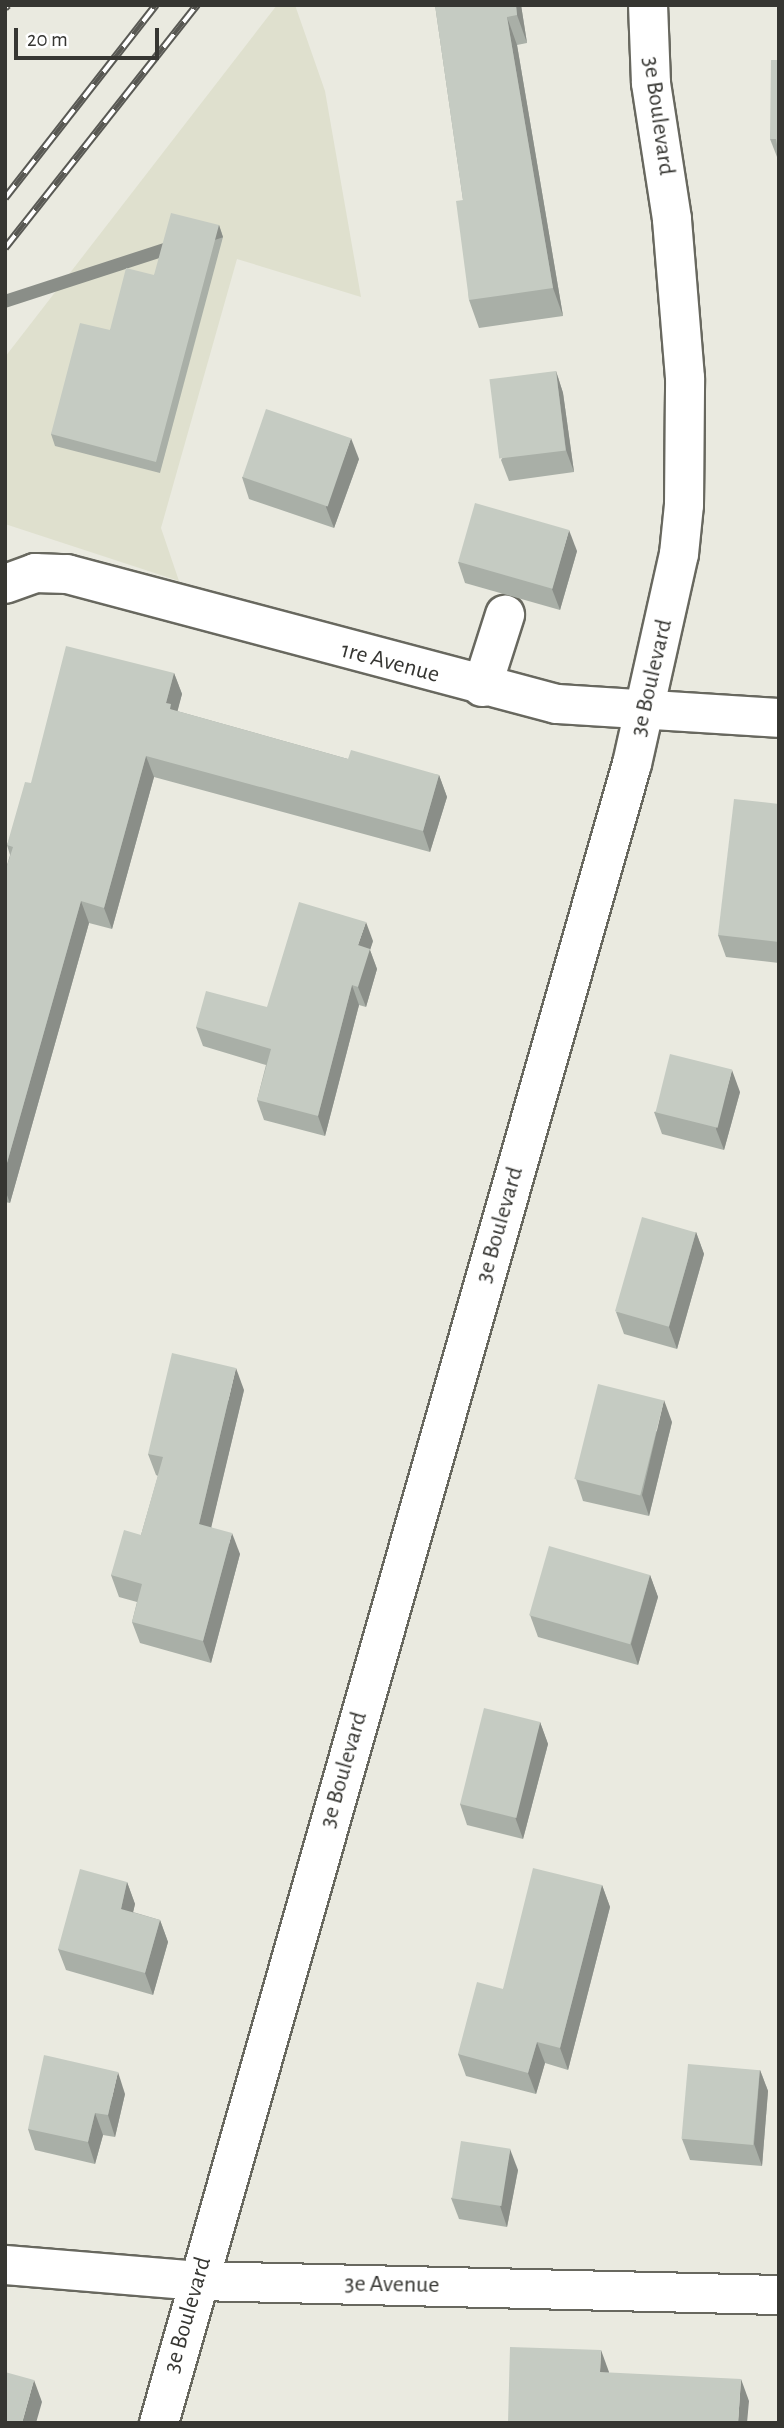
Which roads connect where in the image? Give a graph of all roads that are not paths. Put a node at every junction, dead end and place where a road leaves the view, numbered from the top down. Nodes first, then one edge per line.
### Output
1 (648, 5) edge
2 (8, 583) edge
3 (505, 615) dead end
4 (482, 687) junction
5 (646, 712) junction
6 (779, 718) edge
7 (5, 2266) edge
8 (198, 2281) junction
9 (779, 2295) edge
10 (159, 2423) edge

1 - 5 street, 3e Boulevard
2 - 4 street, 1re Avenue
3 - 4 street
4 - 5 street, 1re Avenue
5 - 6 street, 1re Avenue
5 - 8 street, 3e Boulevard
7 - 8 street, 3e Avenue
8 - 9 street, 3e Avenue
8 - 10 street, 3e Boulevard

